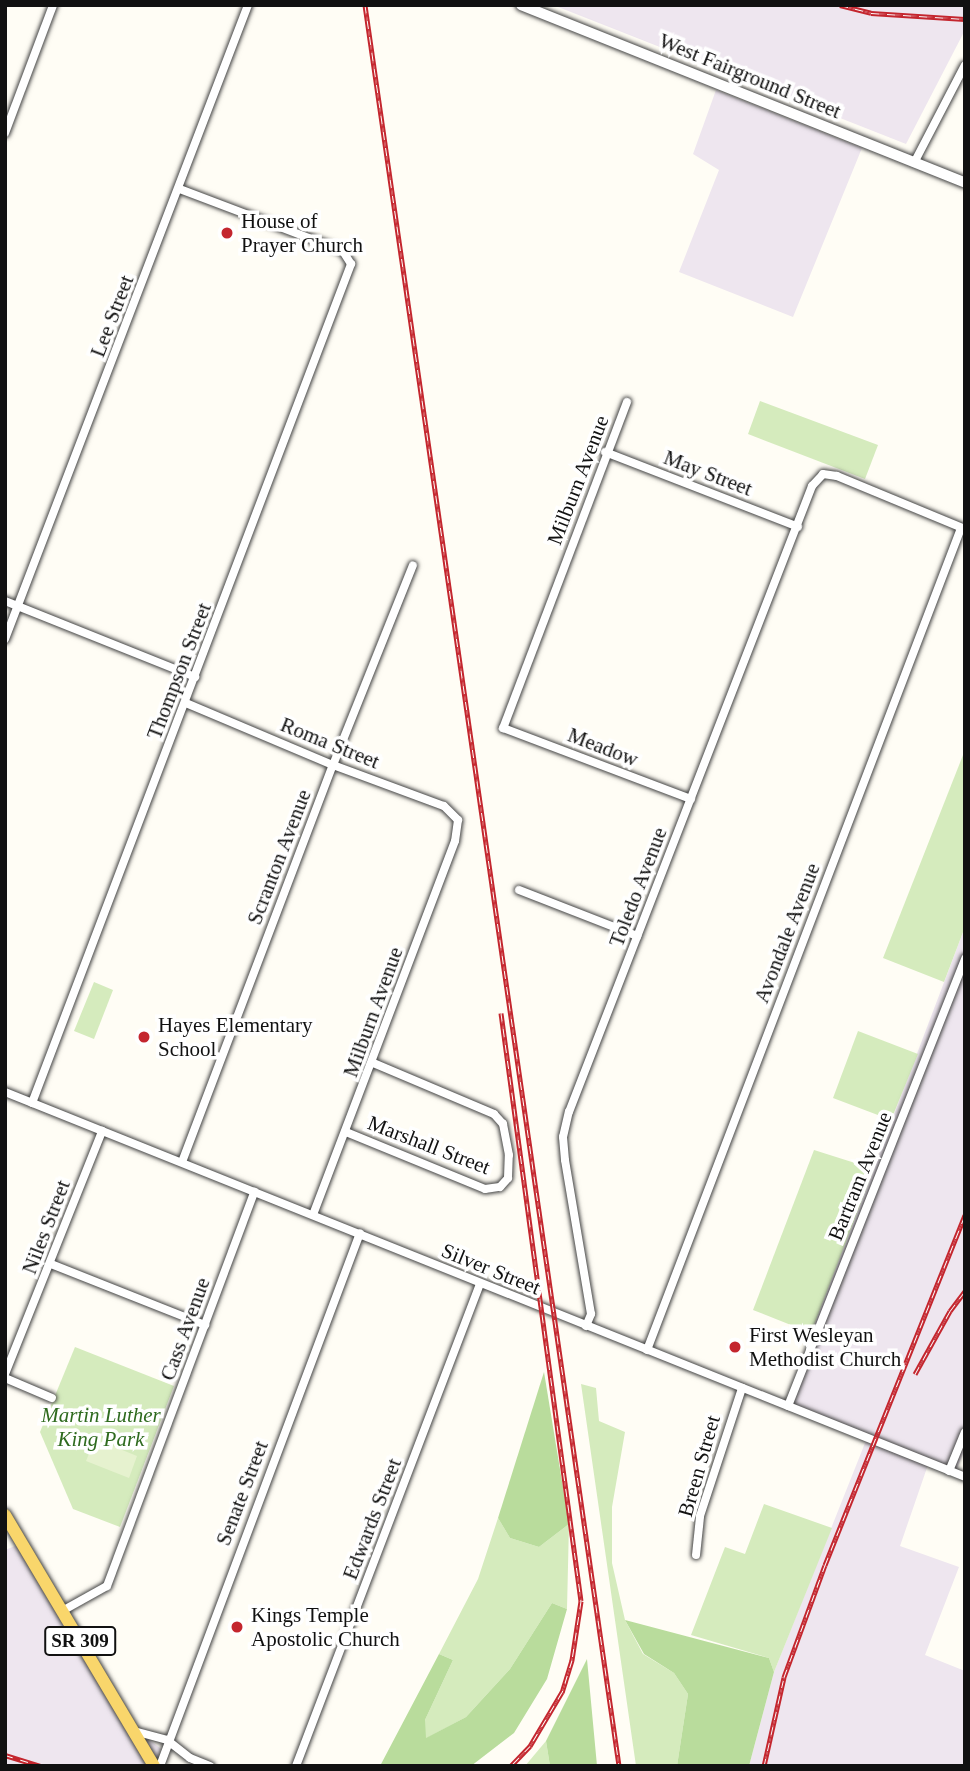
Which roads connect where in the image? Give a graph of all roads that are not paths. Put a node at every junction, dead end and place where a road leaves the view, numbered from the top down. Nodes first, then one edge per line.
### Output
1 (53, 5) edge
2 (248, 5) edge
3 (522, 5) edge
4 (965, 65) edge
5 (5, 133) edge
6 (915, 163) junction
7 (965, 183) edge
8 (180, 189) junction
9 (626, 402) dead end
10 (605, 452) junction
11 (798, 527) junction
12 (963, 529) edge
13 (413, 565) dead end
14 (5, 601) edge
15 (18, 606) junction
16 (5, 639) edge
17 (195, 677) junction
18 (186, 703) junction
19 (503, 727) joint
20 (333, 765) junction
21 (691, 799) junction
22 (458, 820) joint
23 (519, 890) dead end
24 (638, 936) junction
25 (965, 958) edge
26 (373, 1063) junction
27 (5, 1092) edge
28 (32, 1103) junction
29 (102, 1131) junction
30 (346, 1132) junction
31 (182, 1162) junction
32 (254, 1192) junction
33 (313, 1215) junction
34 (359, 1233) junction
35 (51, 1264) junction
36 (480, 1284) junction
37 (205, 1325) junction
38 (586, 1326) junction
39 (647, 1350) junction
40 (5, 1376) edge
41 (742, 1388) junction
42 (52, 1398) dead end
43 (788, 1406) junction
44 (965, 1432) edge
45 (949, 1471) junction
46 (965, 1477) edge
47 (5, 1515) edge
48 (696, 1555) dead end
49 (62, 1611) junction
50 (134, 1731) junction
51 (167, 1740) junction
52 (154, 1766) edge
53 (160, 1766) edge
54 (210, 1766) edge
55 (296, 1766) edge

1 - 5 street
2 - 8 street, Lee Street
3 - 6 street, West Fairground Street
4 - 6 street
6 - 7 street, West Fairground Street
8 - 15 street, Lee Street
8 - 17 street, Thompson Street
9 - 10 street, Milburn Avenue
10 - 11 street, May Street
10 - 19 street, Milburn Avenue
11 - 12 street, Toledo Avenue
11 - 21 street, Toledo Avenue
12 - 39 street, Avondale Avenue
13 - 20 street, Scranton Avenue
14 - 15 street
15 - 16 street, Lee Street
15 - 17 street
17 - 18 street, Thompson Street
18 - 20 street, Roma Street
18 - 28 street, Thompson Street
19 - 21 street, Meadow
20 - 22 street, Roma Street
20 - 31 street, Scranton Avenue
21 - 24 street, Toledo Avenue
22 - 26 street, Milburn Avenue
23 - 24 street
24 - 38 street, Toledo Avenue
25 - 43 street, Bartram Avenue
26 - 30 street, Milburn Avenue
26 - 30 street, Marshall Street
27 - 28 street, Silver Street
28 - 29 street, Silver Street
29 - 31 street, Silver Street
29 - 35 street, Niles Street
30 - 33 street, Milburn Avenue
31 - 32 street, Silver Street
32 - 33 street, Silver Street
32 - 37 street, Cass Avenue
33 - 34 street, Silver Street
34 - 36 street, Silver Street
34 - 51 street, Senate Street
35 - 37 street
35 - 40 street, Niles Street
36 - 38 street, Silver Street
36 - 55 street, Edwards Street
37 - 49 street, Cass Avenue
38 - 39 street, Silver Street
39 - 41 street, Silver Street
40 - 42 street
41 - 43 street, Silver Street
41 - 48 street, Breen Street
43 - 45 street, Silver Street
44 - 45 street
45 - 46 street, Silver Street
47 - 49 main road, SR 309
49 - 50 main road, SR 309
50 - 51 street
50 - 52 main road, SR 309
51 - 53 street, Senate Street
51 - 54 street

